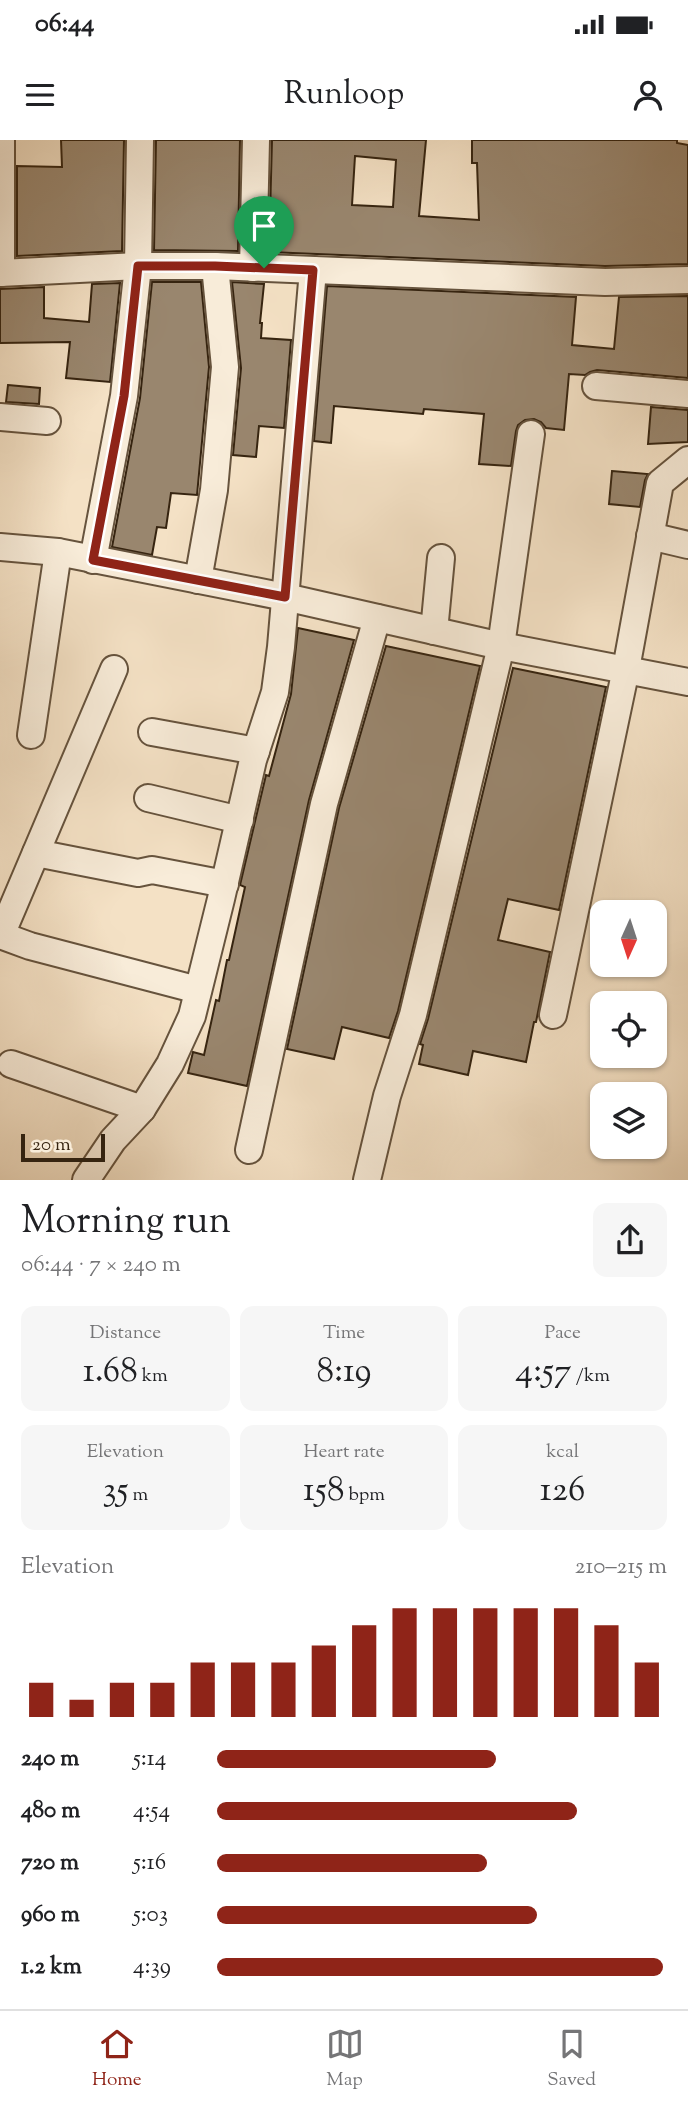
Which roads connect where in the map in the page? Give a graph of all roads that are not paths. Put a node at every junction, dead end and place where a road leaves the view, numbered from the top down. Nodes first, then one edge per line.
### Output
1 (140, 140) edge
2 (256, 140) edge
3 (1, 150) edge
4 (138, 266) junction
5 (215, 266) junction
6 (253, 268) junction
7 (313, 270) junction
8 (1, 273) edge
9 (688, 280) edge
10 (596, 386) dead end
11 (688, 394) edge
12 (0, 417) edge
13 (47, 421) dead end
14 (531, 434) dead end
15 (688, 460) edge
16 (650, 536) junction
17 (688, 545) edge
18 (0, 547) edge
19 (58, 552) junction
20 (441, 558) dead end
21 (93, 560) junction
22 (198, 580) junction
23 (285, 597) junction
24 (377, 618) junction
25 (434, 631) junction
26 (501, 646) junction
27 (114, 669) dead end
28 (626, 669) junction
29 (688, 682) edge
30 (152, 732) dead end
31 (32, 735) dead end
32 (256, 751) junction
33 (148, 798) dead end
34 (240, 820) junction
35 (36, 853) junction
36 (225, 884) junction
37 (1, 935) edge
38 (198, 990) junction
39 (553, 1015) dead end
40 (12, 1064) dead end
41 (142, 1109) junction
42 (249, 1150) dead end
43 (86, 1180) edge
44 (367, 1180) edge

1 - 4 street
2 - 6 street
3 - 8 street
4 - 5 street
4 - 8 street
4 - 21 street
5 - 6 street
5 - 22 street
6 - 7 street
7 - 9 street
7 - 23 street
10 - 11 street
12 - 13 street
14 - 26 street
15 - 16 street
16 - 17 street
16 - 28 street
18 - 19 street
19 - 21 street
19 - 31 street
20 - 25 street
21 - 22 street
22 - 23 street
23 - 24 street
23 - 32 street
24 - 25 street
24 - 42 street
25 - 26 street
26 - 28 street
26 - 44 street
27 - 35 street
28 - 29 street
28 - 39 street
30 - 32 street
32 - 34 street
33 - 34 street
34 - 36 street
35 - 36 street
35 - 37 street
36 - 38 street
37 - 38 street
38 - 41 street
40 - 41 street
41 - 43 street

